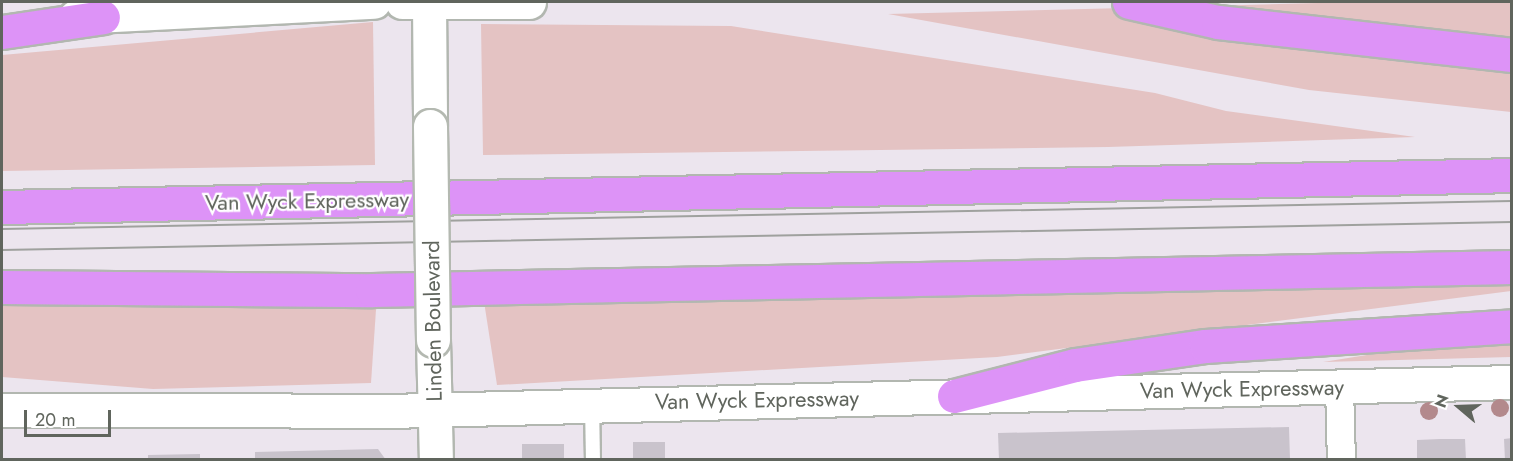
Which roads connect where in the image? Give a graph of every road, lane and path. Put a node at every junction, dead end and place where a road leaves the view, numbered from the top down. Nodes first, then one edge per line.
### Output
1 (374, 2) edge
2 (420, 2) edge
3 (529, 2) edge
4 (1129, 2) edge
5 (103, 16) junction
6 (2, 17) edge
7 (2, 32) edge
8 (1512, 55) edge
9 (1512, 175) edge
10 (2, 207) edge
11 (1512, 267) edge
12 (2, 287) edge
13 (1512, 326) edge
14 (1512, 382) edge
15 (1340, 386) junction
16 (954, 396) junction
17 (592, 404) junction
18 (435, 409) junction
19 (2, 410) edge
20 (436, 459) edge
21 (593, 459) edge
22 (1341, 459) edge

1 - 5 main road
2 - 3 main road
2 - 18 main road, Linden Boulevard, bridge
4 - 8 highway
5 - 6 main road
5 - 7 highway
9 - 10 highway, Van Wyck Expressway
11 - 12 highway
13 - 16 highway
14 - 15 main road, Van Wyck Expressway
15 - 16 main road, Van Wyck Expressway
15 - 22 street
16 - 17 main road, Van Wyck Expressway
17 - 18 main road, Van Wyck Expressway
17 - 21 lane
18 - 19 main road, Van Wyck Expressway
18 - 20 main road, Linden Boulevard

